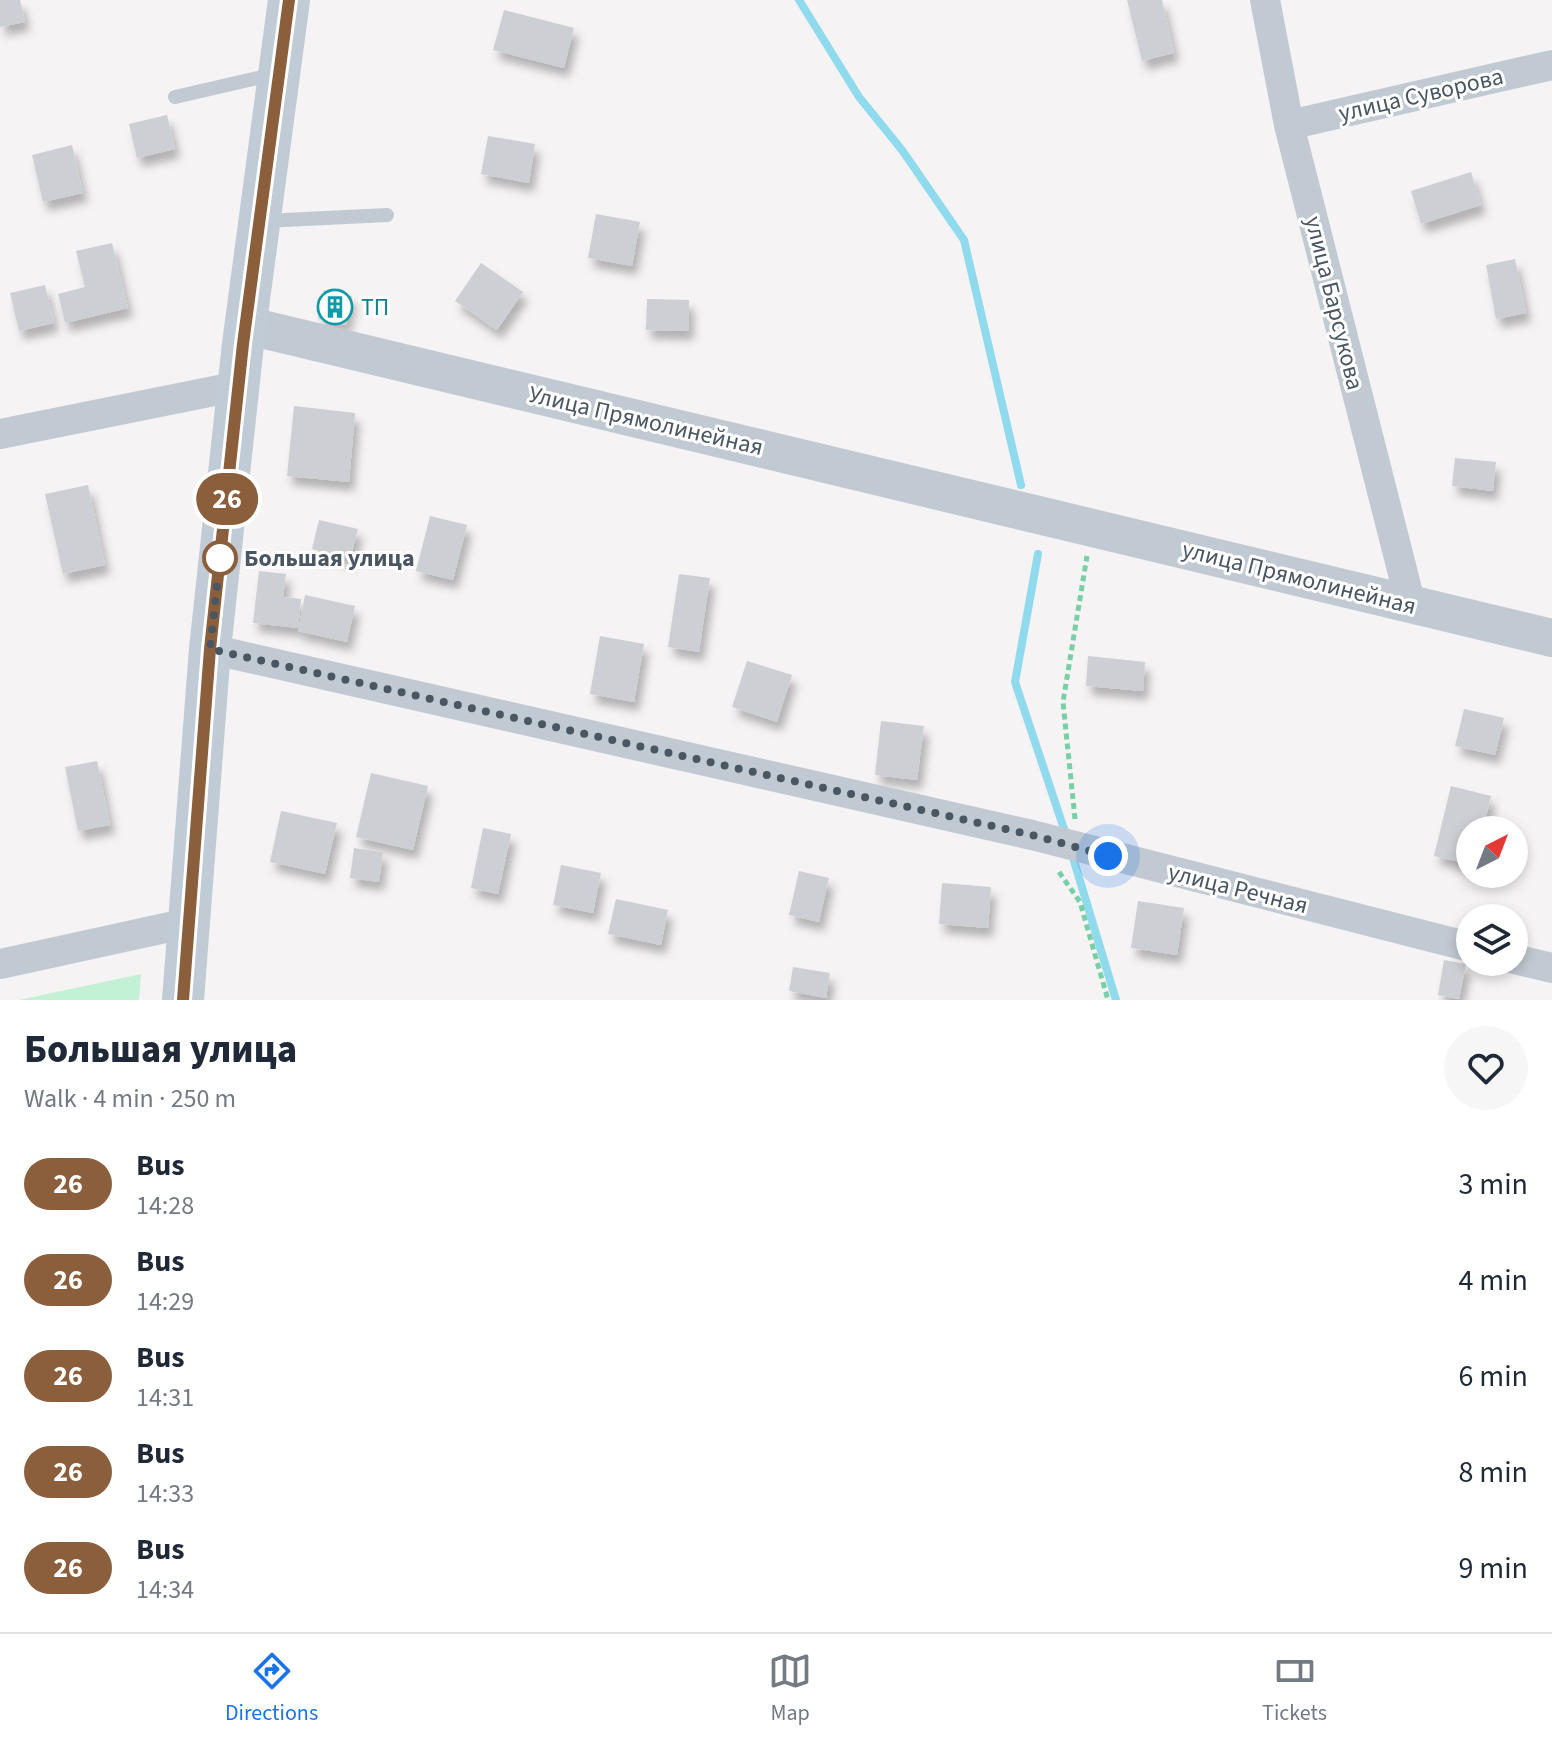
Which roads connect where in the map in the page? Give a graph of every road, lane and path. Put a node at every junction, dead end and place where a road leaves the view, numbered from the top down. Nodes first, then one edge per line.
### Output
1 (289, 0) edge
2 (1265, 0) edge
3 (1552, 65) edge
4 (280, 72) junction
5 (175, 97) dead end
6 (1289, 125) junction
7 (387, 215) dead end
8 (260, 221) junction
9 (245, 325) junction
10 (239, 386) junction
11 (0, 434) edge
12 (1047, 517) joint
13 (1093, 528) junction
14 (1411, 605) junction
15 (1552, 638) edge
16 (210, 649) junction
17 (1032, 835) junction
18 (1077, 848) junction
19 (188, 923) junction
20 (1456, 943) edge
21 (1528, 962) edge
22 (0, 964) edge
23 (1552, 968) edge
24 (183, 1000) edge
25 (1108, 1000) edge

1 - 4 main road
2 - 6 street, улица Барсукова
3 - 6 street, улица Суворова
4 - 5 lane
4 - 8 main road
6 - 14 street, улица Барсукова
7 - 8 lane
8 - 9 main road
9 - 10 main road
9 - 12 street, Улица Прямолинейная
10 - 11 street
10 - 16 main road
12 - 13 street, улица Прямолинейная
13 - 14 street, улица Прямолинейная
13 - 18 path
14 - 15 street, улица Прямолинейная
16 - 17 street, улица Речная
16 - 19 main road
17 - 18 street, улица Речная
17 - 25 path
18 - 20 street, улица Речная
19 - 22 street
19 - 24 main road
21 - 23 street

